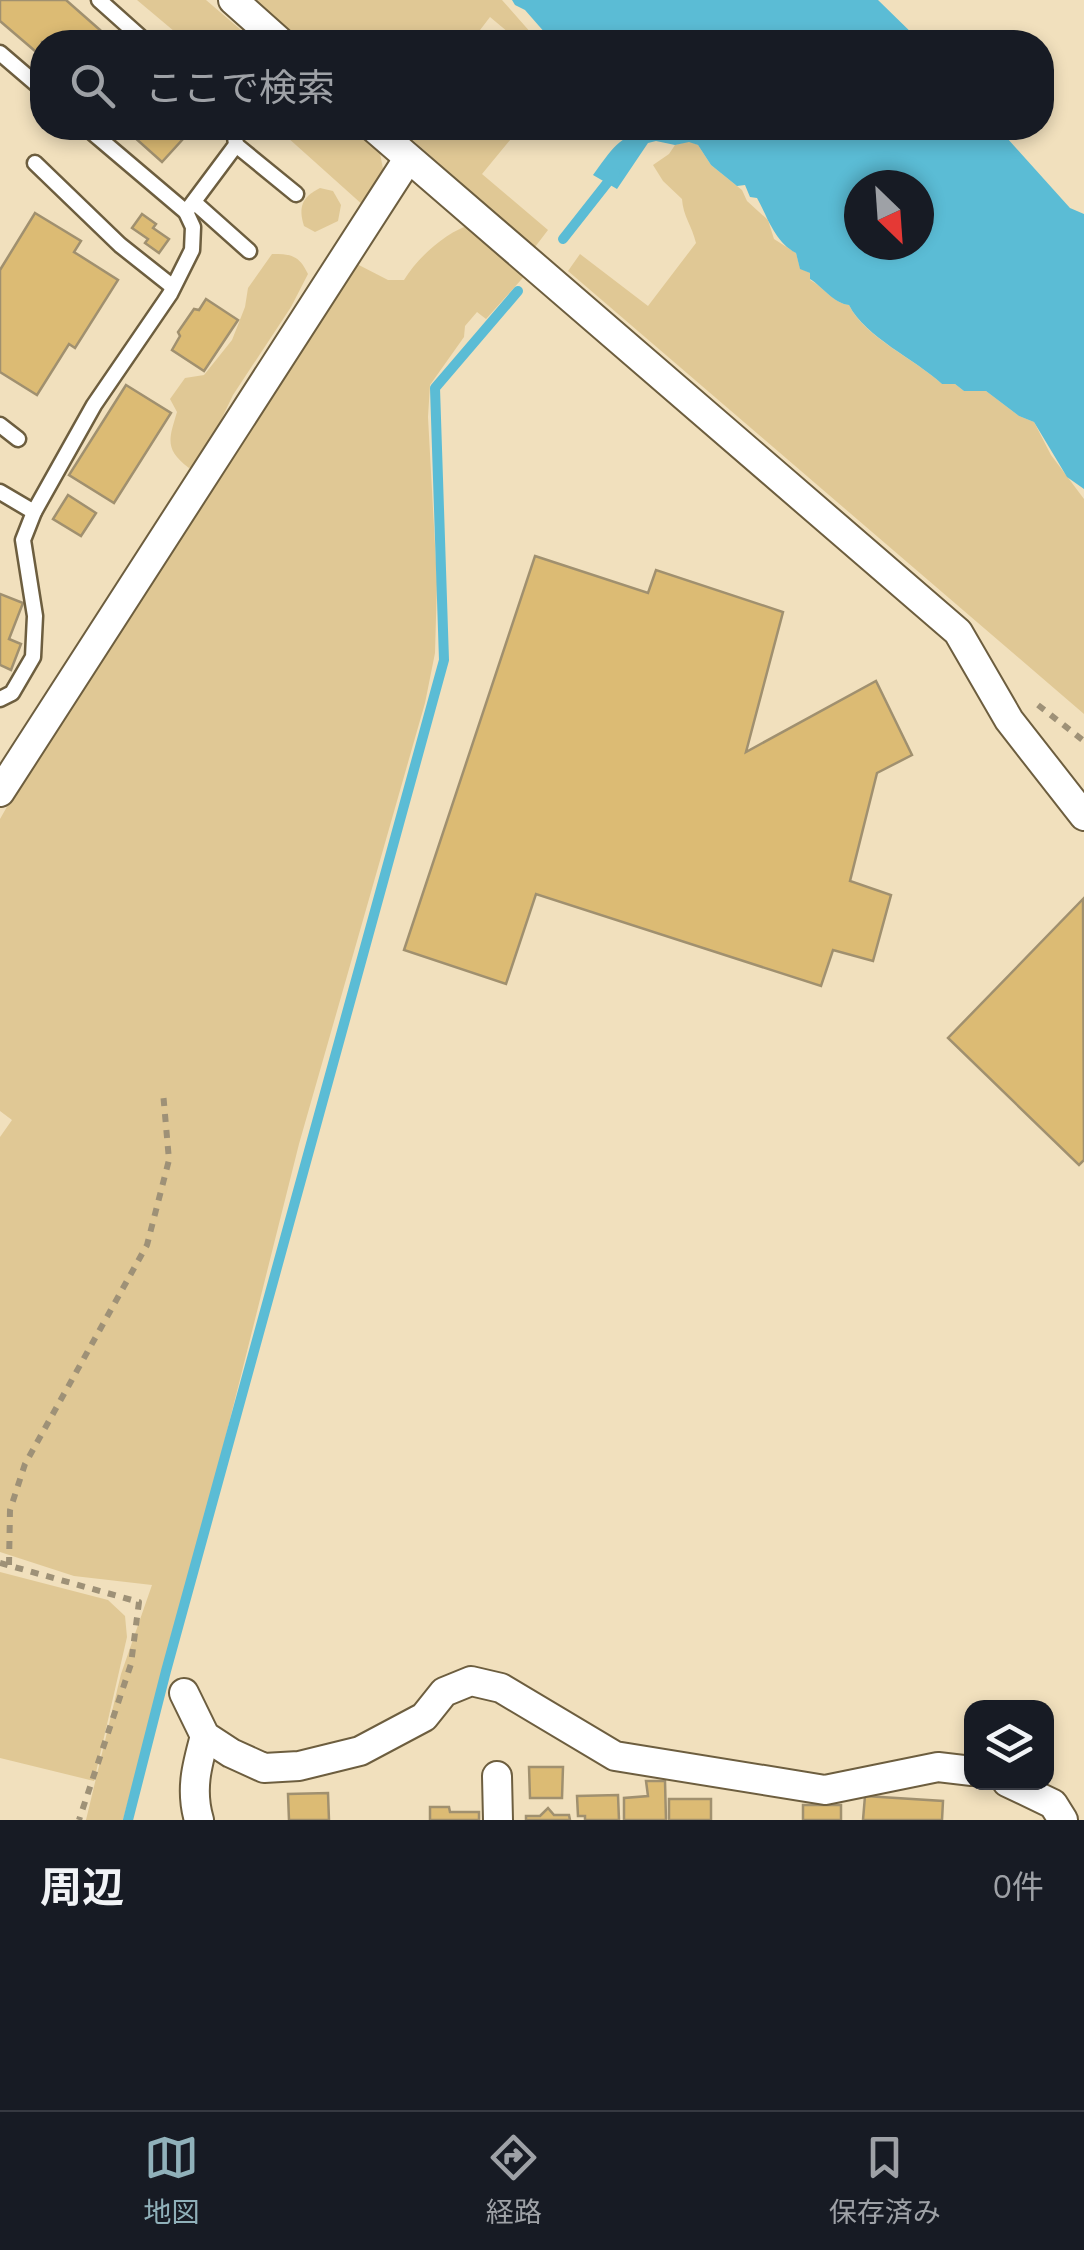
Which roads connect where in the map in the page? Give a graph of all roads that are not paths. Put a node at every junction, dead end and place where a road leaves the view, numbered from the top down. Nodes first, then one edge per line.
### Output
1 (99, 0) edge
2 (233, 0) edge
3 (133, 30) edge
4 (267, 30) edge
5 (0, 53) edge
6 (30, 79) edge
7 (103, 140) edge
8 (235, 140) edge
9 (387, 140) edge
10 (236, 145) junction
11 (408, 159) junction
12 (35, 163) dead end
13 (296, 194) dead end
14 (190, 207) junction
15 (249, 251) dead end
16 (173, 287) junction
17 (0, 425) edge
18 (18, 439) dead end
19 (0, 492) edge
20 (34, 512) junction
21 (0, 699) edge
22 (0, 792) edge
23 (1084, 816) edge
24 (184, 1694) dead end
25 (206, 1736) junction
26 (964, 1770) edge
27 (497, 1776) dead end
28 (1023, 1790) edge
29 (1084, 1804) edge
30 (198, 1820) edge
31 (498, 1820) edge
32 (1066, 1820) edge

1 - 3 lane
2 - 4 street
5 - 6 lane
7 - 14 lane
8 - 10 lane
9 - 11 street
10 - 13 lane
10 - 14 lane
11 - 22 street
11 - 23 street
12 - 16 lane
14 - 15 lane
14 - 16 lane
16 - 20 lane
17 - 18 lane
19 - 20 lane
20 - 21 lane
24 - 25 street
25 - 26 street
25 - 30 street
27 - 31 street
28 - 32 street
29 - 32 street

